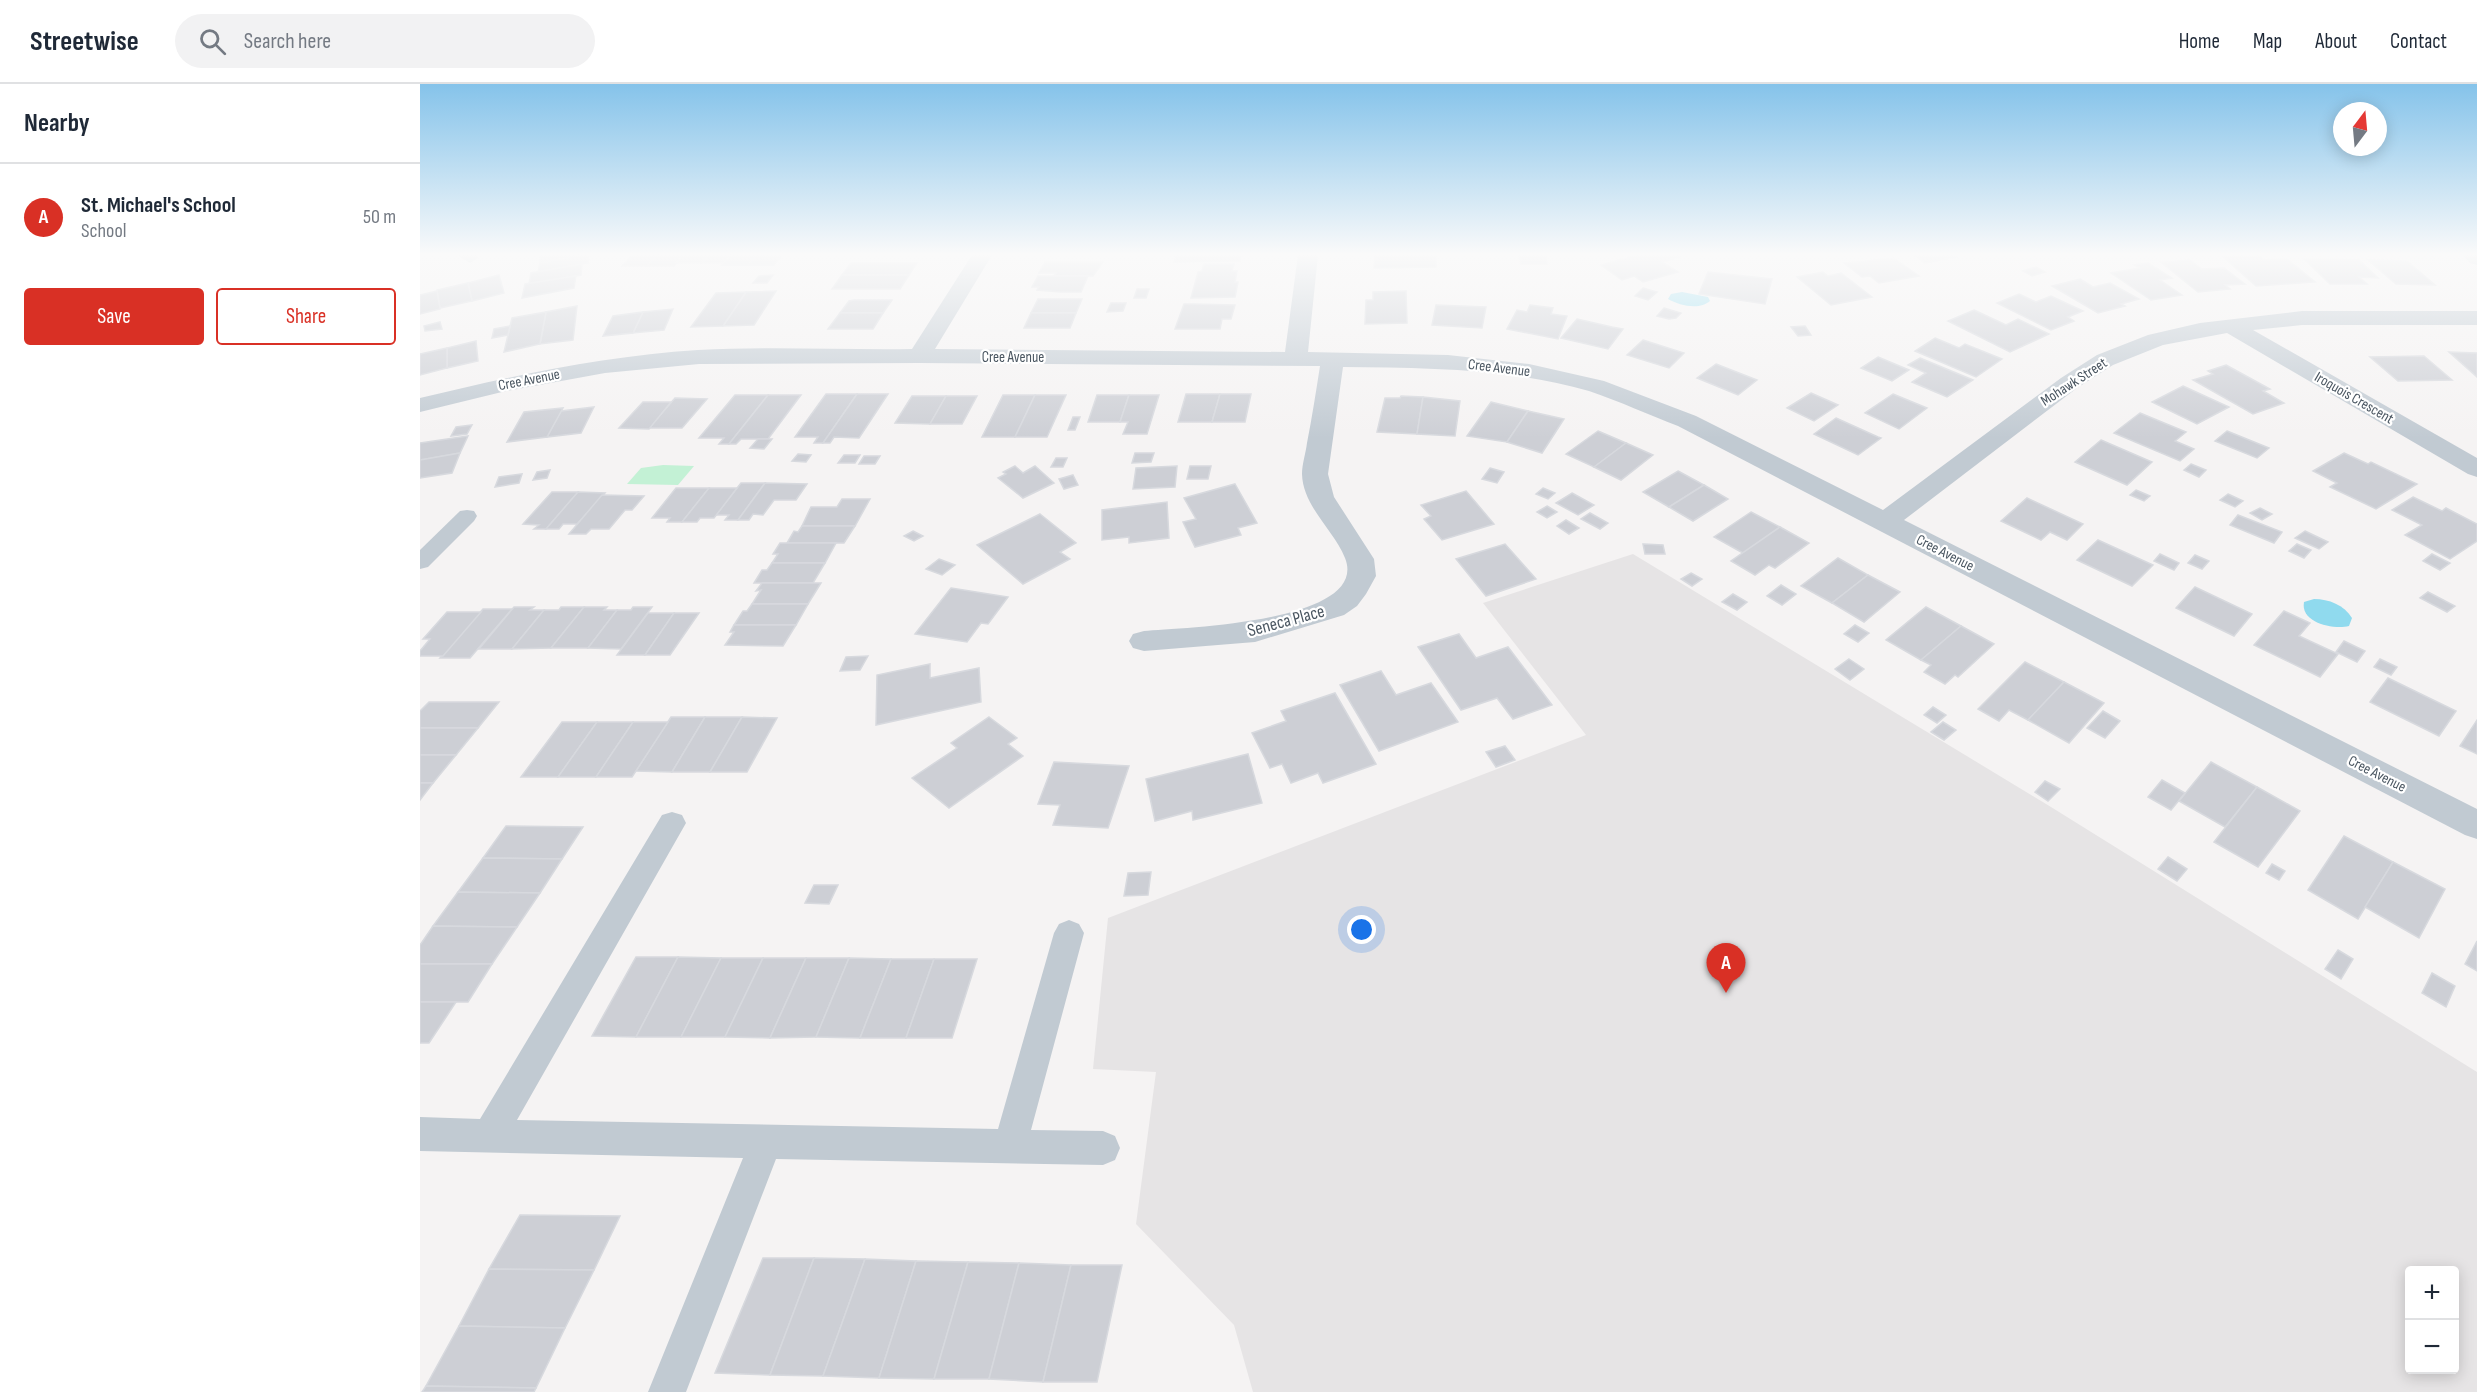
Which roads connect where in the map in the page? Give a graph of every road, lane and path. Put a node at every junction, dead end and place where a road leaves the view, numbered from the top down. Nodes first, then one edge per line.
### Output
1 (944, 316) edge
2 (1301, 316) edge
3 (2477, 318) edge
4 (2230, 326) junction
5 (919, 356) junction
6 (1296, 359) junction
7 (1333, 360) junction
8 (420, 405) edge
9 (2477, 470) edge
10 (467, 516) dead end
11 (1884, 522) junction
12 (420, 562) edge
13 (1144, 641) dead end
14 (672, 823) dead end
15 (2477, 825) edge
16 (1069, 933) dead end
17 (490, 1134) junction
18 (421, 1135) edge
19 (766, 1142) junction
20 (1010, 1146) junction
21 (1103, 1148) dead end
22 (667, 1392) edge

1 - 5 street
2 - 6 street
3 - 4 street, Mohawk Street
4 - 9 street, Iroquois Crescent
4 - 11 street, Mohawk Street
5 - 6 street, Cree Avenue
5 - 8 street, Cree Avenue
6 - 7 street, Cree Avenue
7 - 11 street, Cree Avenue
7 - 13 street, Seneca Place
10 - 12 lane
11 - 15 street, Cree Avenue
14 - 17 lane
16 - 20 lane
17 - 18 lane
17 - 19 lane
19 - 20 lane
19 - 22 lane
20 - 21 lane

